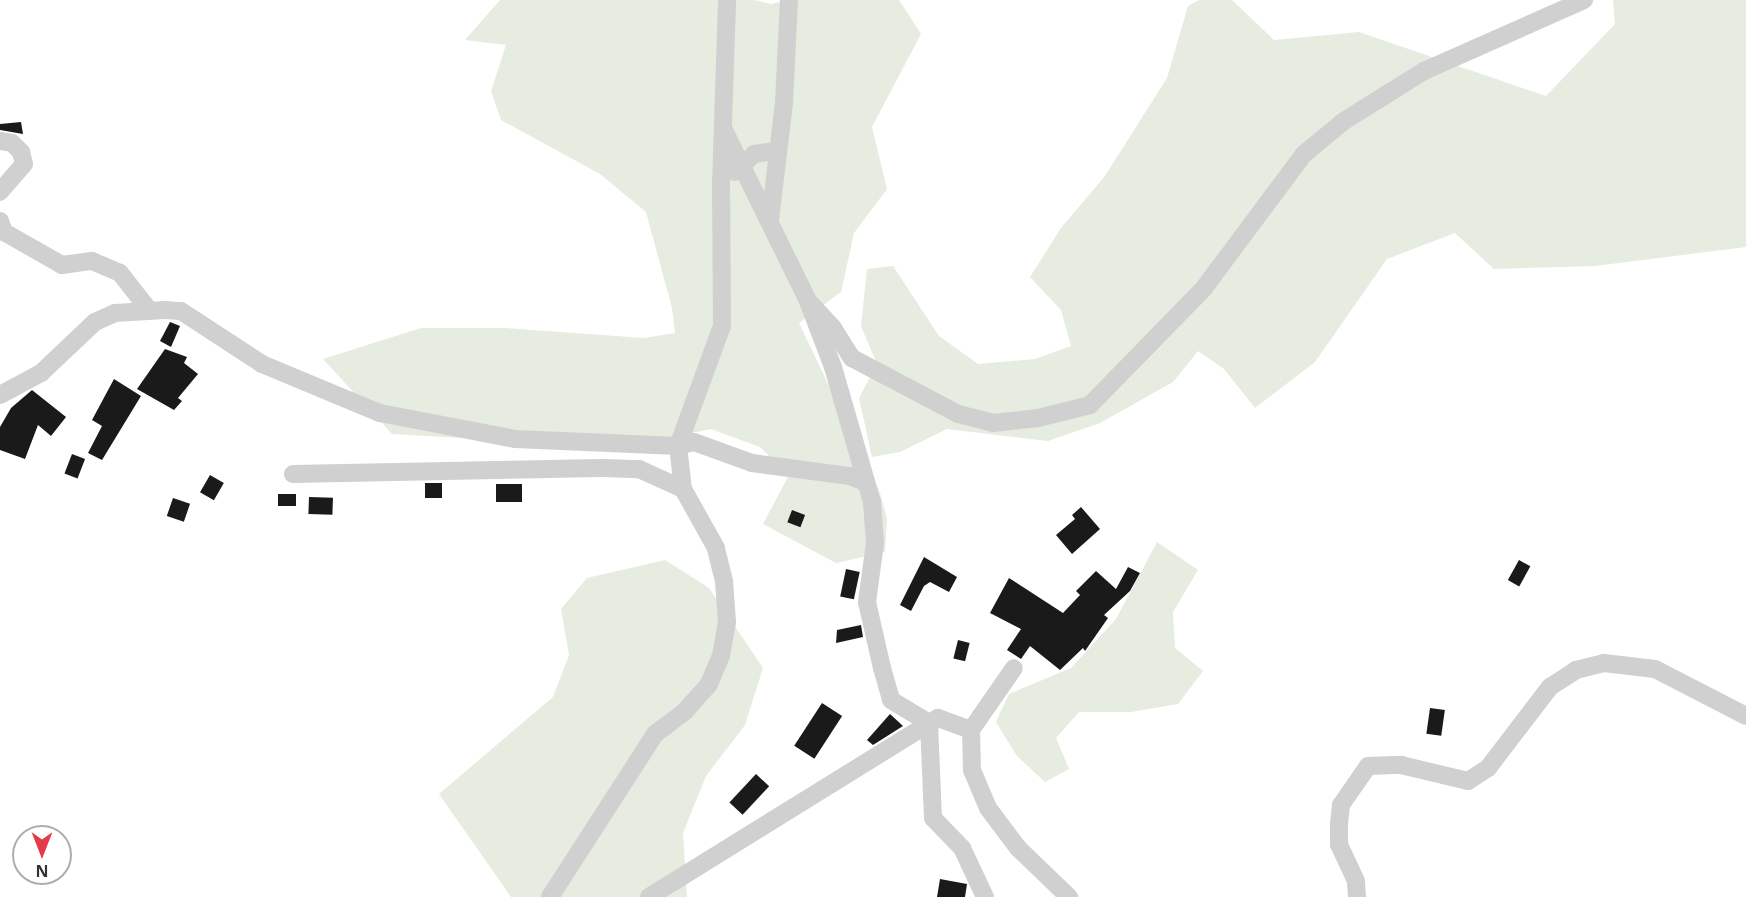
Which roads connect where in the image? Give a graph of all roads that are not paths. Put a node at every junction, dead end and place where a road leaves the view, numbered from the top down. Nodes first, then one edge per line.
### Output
1 (727, 0) edge
2 (789, 0) edge
3 (1584, 0) edge
4 (722, 126) junction
5 (0, 141) edge
6 (776, 150) junction
7 (743, 166) junction
8 (721, 183) junction
9 (0, 192) edge
10 (770, 220) junction
11 (0, 221) edge
12 (808, 301) junction
13 (149, 310) junction
14 (0, 395) edge
15 (678, 446) junction
16 (293, 474) dead end
17 (866, 482) junction
18 (683, 489) junction
19 (1014, 668) dead end
20 (1746, 716) edge
21 (929, 723) junction
22 (971, 730) junction
23 (550, 897) edge
24 (649, 897) edge
25 (985, 897) edge
26 (1070, 897) edge
27 (1357, 897) edge

1 - 4 street
2 - 6 street
3 - 12 street
4 - 7 street
4 - 8 street
5 - 9 street
6 - 7 street
6 - 10 street
7 - 8 street
7 - 10 street
8 - 15 street
10 - 12 street
11 - 13 street
12 - 17 street
13 - 14 street
13 - 15 street
15 - 17 street
15 - 18 street
16 - 18 street
17 - 21 street
18 - 23 street
19 - 22 street
20 - 27 street
21 - 22 street
21 - 24 street
21 - 25 street
22 - 26 street

